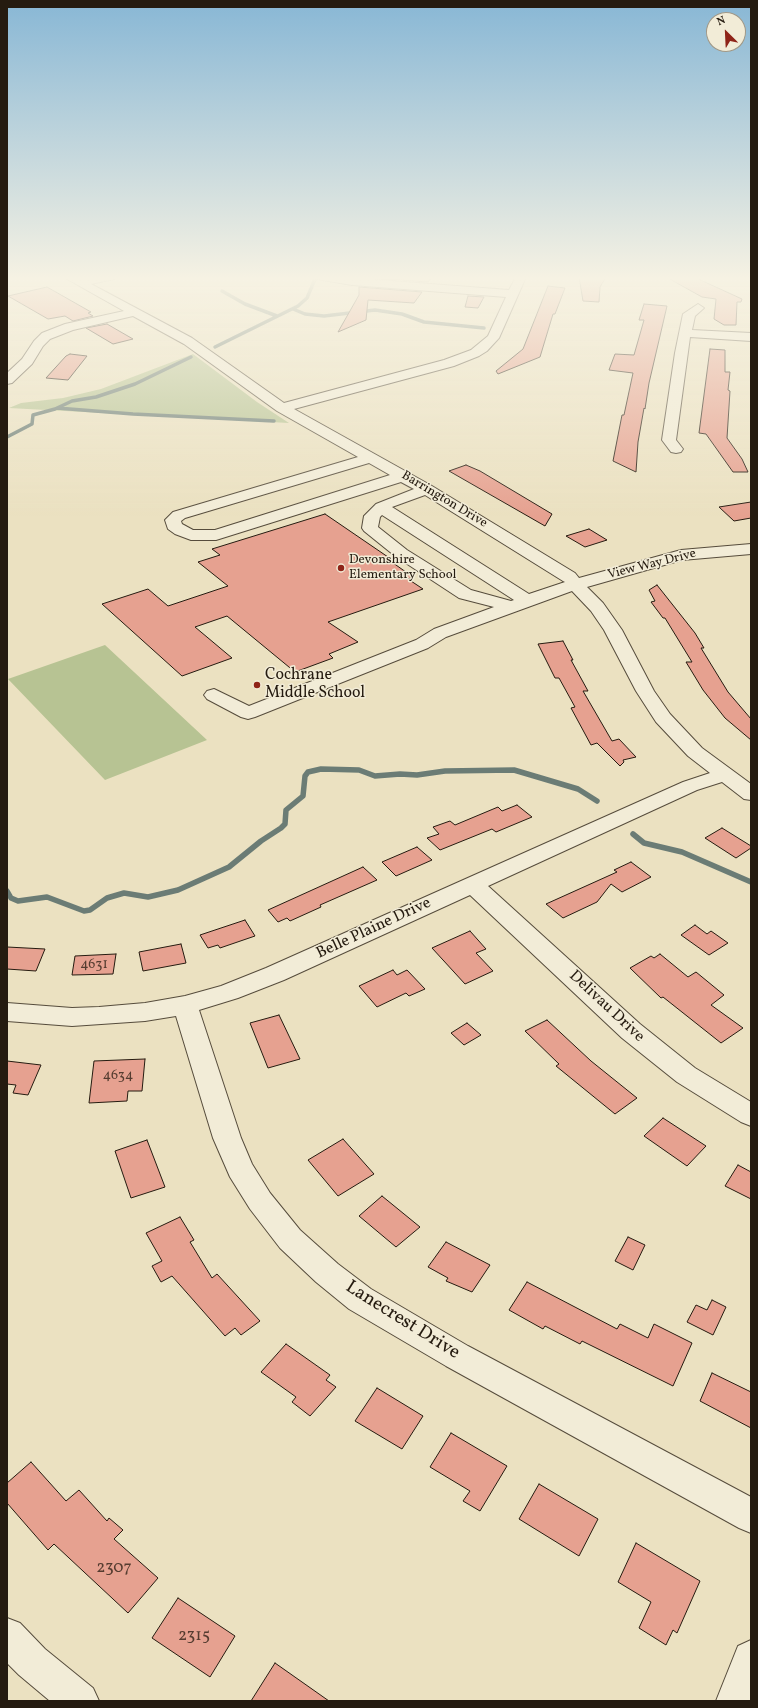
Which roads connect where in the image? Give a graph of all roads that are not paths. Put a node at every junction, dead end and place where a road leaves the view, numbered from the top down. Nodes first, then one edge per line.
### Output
1 (30, 357) edge
2 (211, 357) edge
3 (469, 357) edge
4 (681, 357) edge
5 (7, 380) edge
6 (282, 408) junction
7 (676, 449) dead end
8 (371, 458) junction
9 (404, 476) junction
10 (427, 490) junction
11 (381, 507) junction
12 (751, 549) edge
13 (578, 585) junction
14 (520, 604) junction
15 (214, 695) dead end
16 (724, 775) junction
17 (751, 794) edge
18 (472, 884) junction
19 (185, 1005) junction
20 (7, 1012) edge
21 (751, 1115) edge
22 (751, 1516) edge
23 (7, 1636) edge
24 (751, 1659) edge
25 (80, 1701) edge
26 (735, 1701) edge

1 - 5 street
2 - 6 street, Barrington Drive
3 - 6 street
4 - 7 street
6 - 8 street, Barrington Drive
8 - 9 street, Barrington Drive
8 - 9 street
9 - 10 street, Barrington Drive
10 - 11 street
10 - 13 street, Barrington Drive
11 - 14 street
11 - 14 street
12 - 13 street, View Way Drive
13 - 14 street, View Way Drive
13 - 16 street, Barrington Drive
14 - 15 street, View Way Drive
16 - 17 street, Barrington Drive
16 - 18 street, Belle Plaine Drive
18 - 19 street, Belle Plaine Drive
18 - 21 street, Delivau Drive
19 - 20 street, Belle Plaine Drive
19 - 22 street, Lanecrest Drive
23 - 25 street
24 - 26 street

